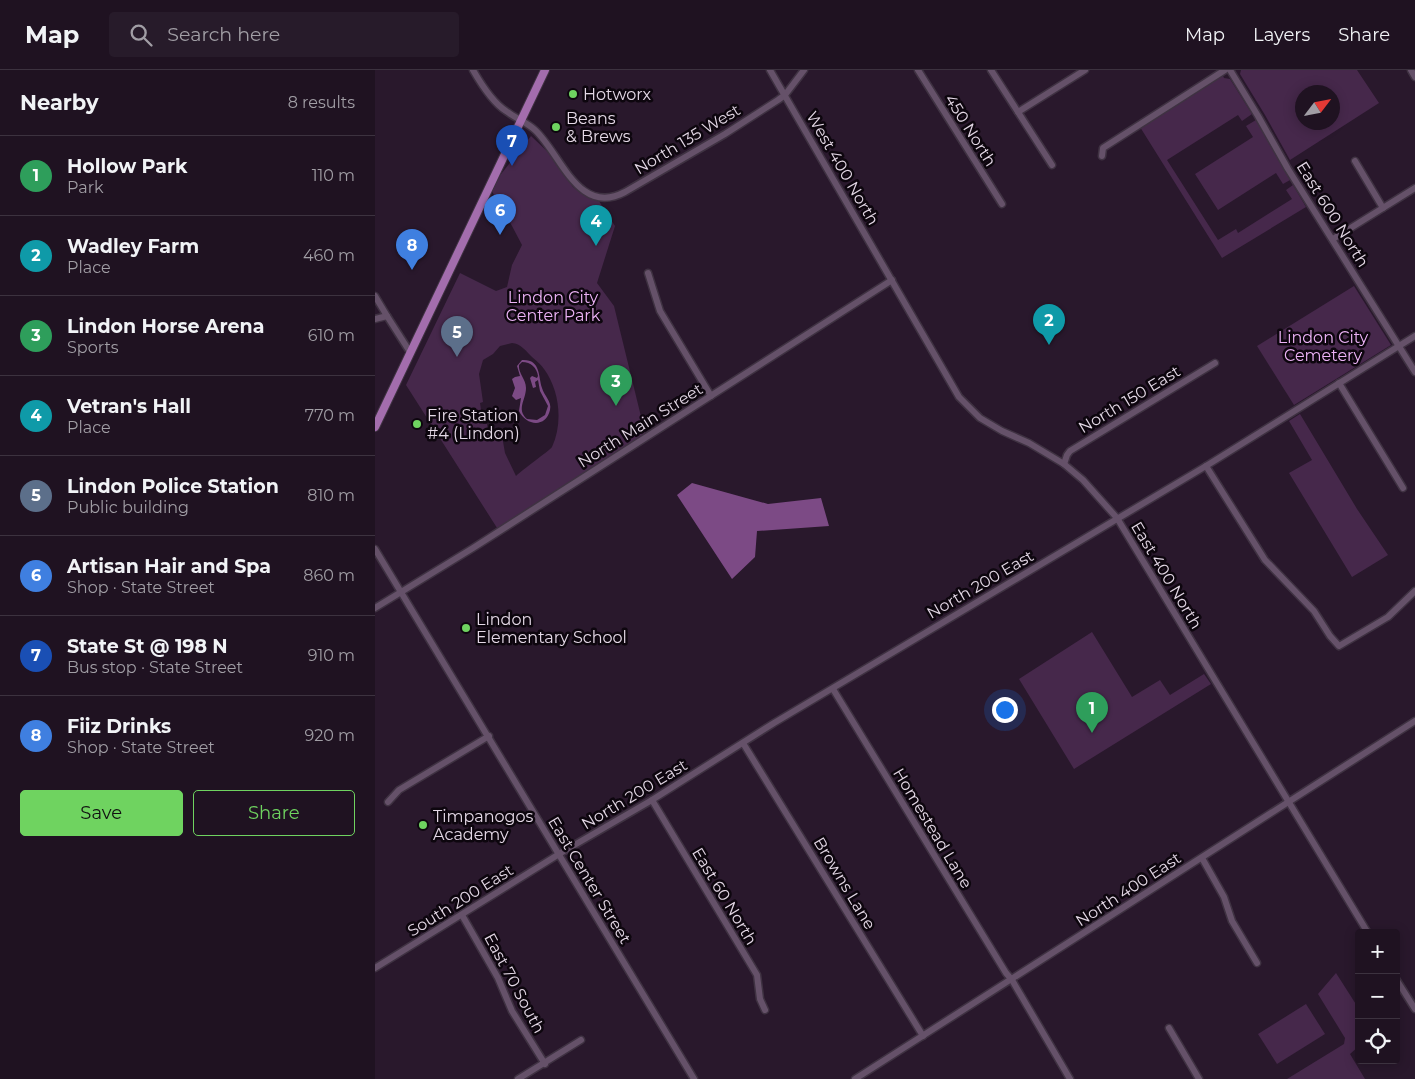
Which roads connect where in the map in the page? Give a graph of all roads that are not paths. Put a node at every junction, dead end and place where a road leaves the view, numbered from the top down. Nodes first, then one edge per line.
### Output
1 (473, 70) edge
2 (545, 70) edge
3 (770, 70) edge
4 (804, 70) edge
5 (918, 70) edge
6 (991, 70) edge
7 (1085, 70) edge
8 (1225, 70) edge
9 (1230, 70) edge
10 (1411, 70) edge
11 (1415, 77) edge
12 (785, 95) junction
13 (1018, 112) junction
14 (521, 120) junction
15 (1102, 156) dead end
16 (1355, 161) dead end
17 (1052, 165) dead end
18 (1415, 188) edge
19 (1002, 204) dead end
20 (1383, 208) junction
21 (1333, 239) junction
22 (648, 273) dead end
23 (892, 280) junction
24 (375, 296) edge
25 (387, 316) junction
26 (375, 319) edge
27 (1415, 336) edge
28 (1400, 346) junction
29 (410, 352) junction
30 (1215, 363) dead end
31 (1415, 372) edge
32 (1339, 383) junction
33 (711, 396) junction
34 (375, 427) edge
35 (1064, 464) junction
36 (1206, 466) junction
37 (1403, 488) dead end
38 (1117, 518) junction
39 (375, 549) edge
40 (1415, 591) edge
41 (401, 592) junction
42 (375, 608) edge
43 (833, 689) junction
44 (1415, 721) edge
45 (489, 736) junction
46 (743, 743) junction
47 (652, 800) junction
48 (388, 802) dead end
49 (1288, 802) junction
50 (559, 854) junction
51 (1202, 858) junction
52 (462, 915) junction
53 (1366, 929) edge
54 (1257, 963) dead end
55 (375, 968) edge
56 (1012, 980) junction
57 (1400, 985) edge
58 (1415, 1009) edge
59 (765, 1010) dead end
60 (1169, 1028) dead end
61 (923, 1036) junction
62 (581, 1040) dead end
63 (545, 1064) junction
64 (518, 1079) edge
65 (694, 1079) edge
66 (855, 1079) edge
67 (1070, 1079) edge
68 (1199, 1079) edge

1 - 14 street
2 - 14 main road
3 - 12 street, West 400 North
4 - 12 street, North 135 West
5 - 19 street, 450 North
6 - 13 street
7 - 13 street
8 - 15 street
9 - 21 street, East 600 North
10 - 11 street
12 - 14 street, North 135 West
12 - 23 street, West 400 North
13 - 17 street
14 - 29 main road
16 - 20 street
18 - 20 street
20 - 21 street
21 - 28 street, East 600 North
22 - 33 street
23 - 33 street, North Main Street
23 - 35 street, East 400 North
24 - 25 street
25 - 26 street
25 - 29 street
27 - 28 street, North 200 East
28 - 31 street, East 600 North
28 - 32 street, North 200 East
29 - 34 main road
30 - 35 street, North 150 East
32 - 36 street, North 200 East
32 - 37 street
33 - 41 street, North Main Street
35 - 38 street, East 400 North
36 - 38 street, North 200 East
36 - 40 street
38 - 43 street, North 200 East
38 - 49 street, East 400 North
39 - 41 street, East Center Street
41 - 42 street, North Main Street
41 - 45 street, East Center Street
43 - 46 street, North 200 East
43 - 56 street, Homestead Lane
44 - 49 street, North 400 East
45 - 48 street
45 - 50 street, East Center Street
46 - 47 street, North 200 East
46 - 61 street, Browns Lane
47 - 50 street, North 200 East
47 - 59 street, East 60 North
49 - 51 street, North 400 East
49 - 53 street, East 400 North
50 - 52 street, South 200 East
50 - 65 street, East Center Street
51 - 54 street
51 - 56 street, North 400 East
52 - 55 street, South 200 East
52 - 63 street, East 70 South
56 - 61 street, North 400 East
56 - 67 street, Homestead Lane
57 - 58 street
60 - 68 street
61 - 66 street, North 400 East
62 - 63 street
63 - 64 street

